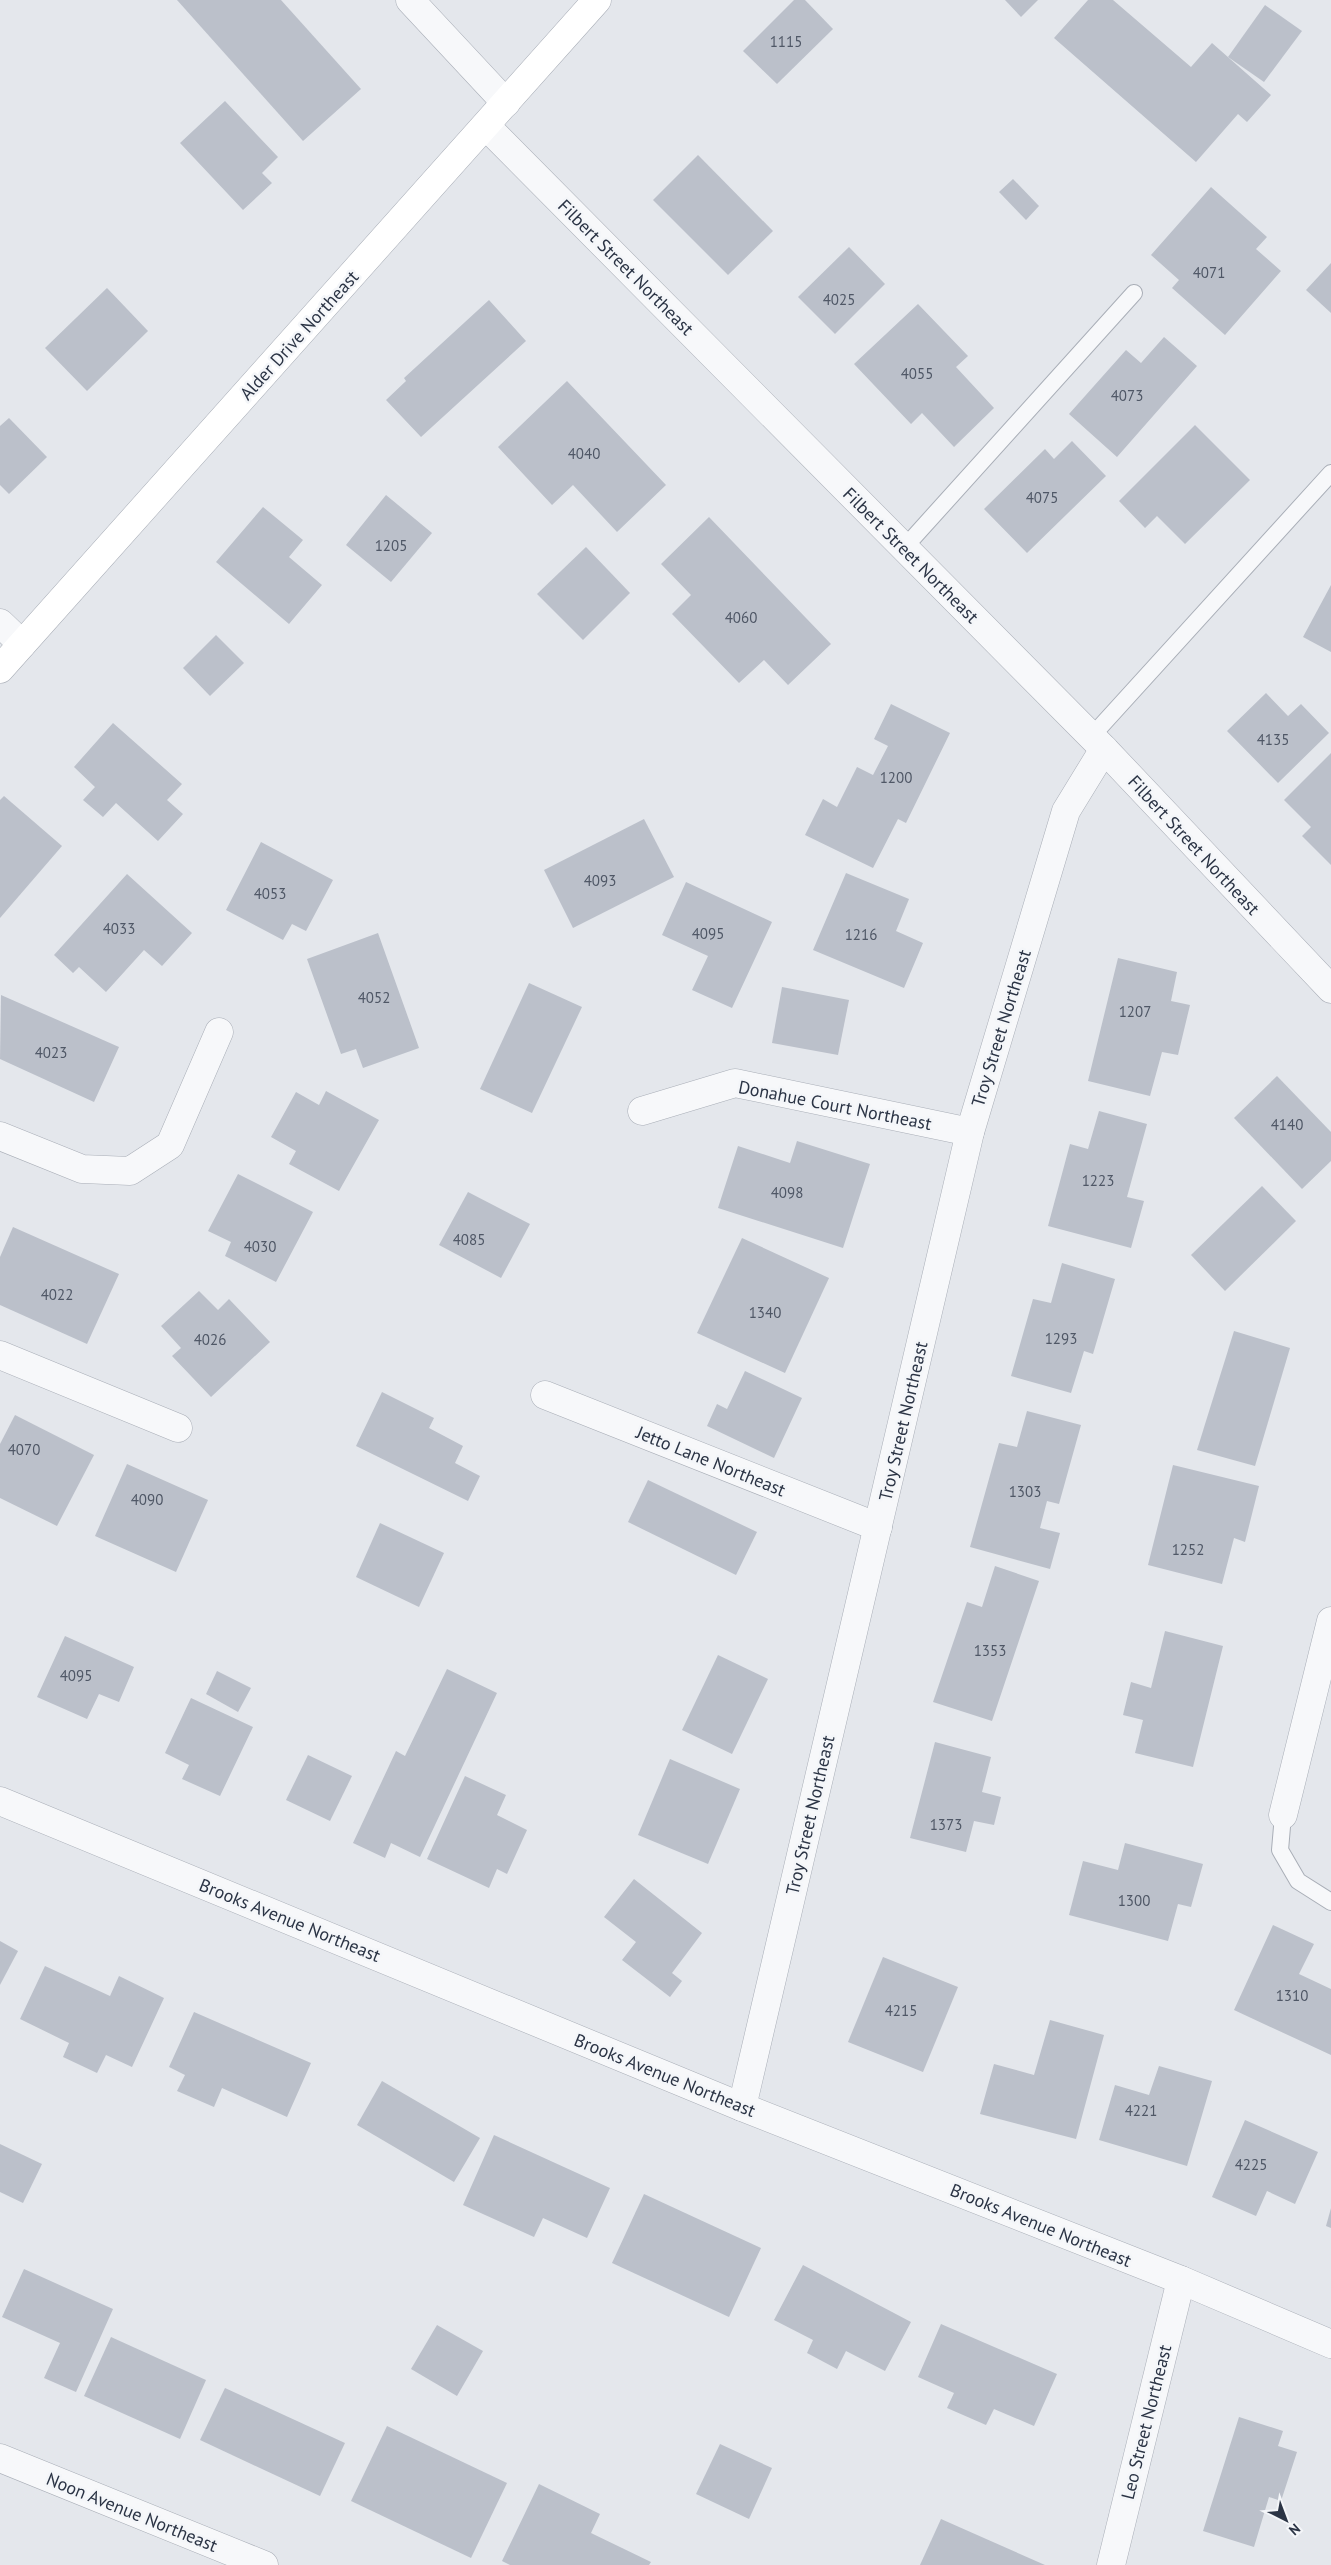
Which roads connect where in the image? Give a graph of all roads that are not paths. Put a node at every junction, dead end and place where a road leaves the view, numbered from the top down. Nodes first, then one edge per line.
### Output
1 (410, 0) edge
2 (597, 0) edge
3 (506, 103) junction
4 (486, 126) junction
5 (1134, 293) dead end
6 (1331, 473) edge
7 (904, 548) junction
8 (0, 623) edge
9 (22, 644) junction
10 (0, 669) edge
11 (1097, 743) junction
12 (1331, 989) edge
13 (219, 1032) dead end
14 (642, 1110) dead end
15 (970, 1132) junction
16 (0, 1136) edge
17 (0, 1355) edge
18 (545, 1395) dead end
19 (178, 1428) dead end
20 (878, 1527) junction
21 (1331, 1621) edge
22 (0, 1800) edge
23 (1283, 1815) joint
24 (1331, 1902) edge
25 (742, 2106) junction
26 (1181, 2280) junction
27 (1331, 2344) edge
28 (0, 2458) edge
29 (264, 2565) edge
30 (1111, 2565) edge

1 - 3 street
2 - 3 street, Alder Drive Northeast
3 - 4 street, Alder Drive Northeast
4 - 7 street, Filbert Street Northeast
4 - 9 street, Alder Drive Northeast
5 - 7 lane
6 - 11 lane
7 - 11 street, Filbert Street Northeast
8 - 9 street
9 - 10 street, Alder Drive Northeast
11 - 12 street, Filbert Street Northeast
11 - 15 street, Troy Street Northeast
13 - 16 street
14 - 15 street, Donahue Court Northeast
15 - 20 street, Troy Street Northeast
17 - 19 street
18 - 20 street, Jetto Lane Northeast
20 - 25 street, Troy Street Northeast
21 - 23 street
22 - 25 street, Brooks Avenue Northeast
23 - 24 lane
25 - 26 street, Brooks Avenue Northeast
26 - 27 street, Brooks Avenue Northeast
26 - 30 street, Leo Street Northeast
28 - 29 street, Noon Avenue Northeast

